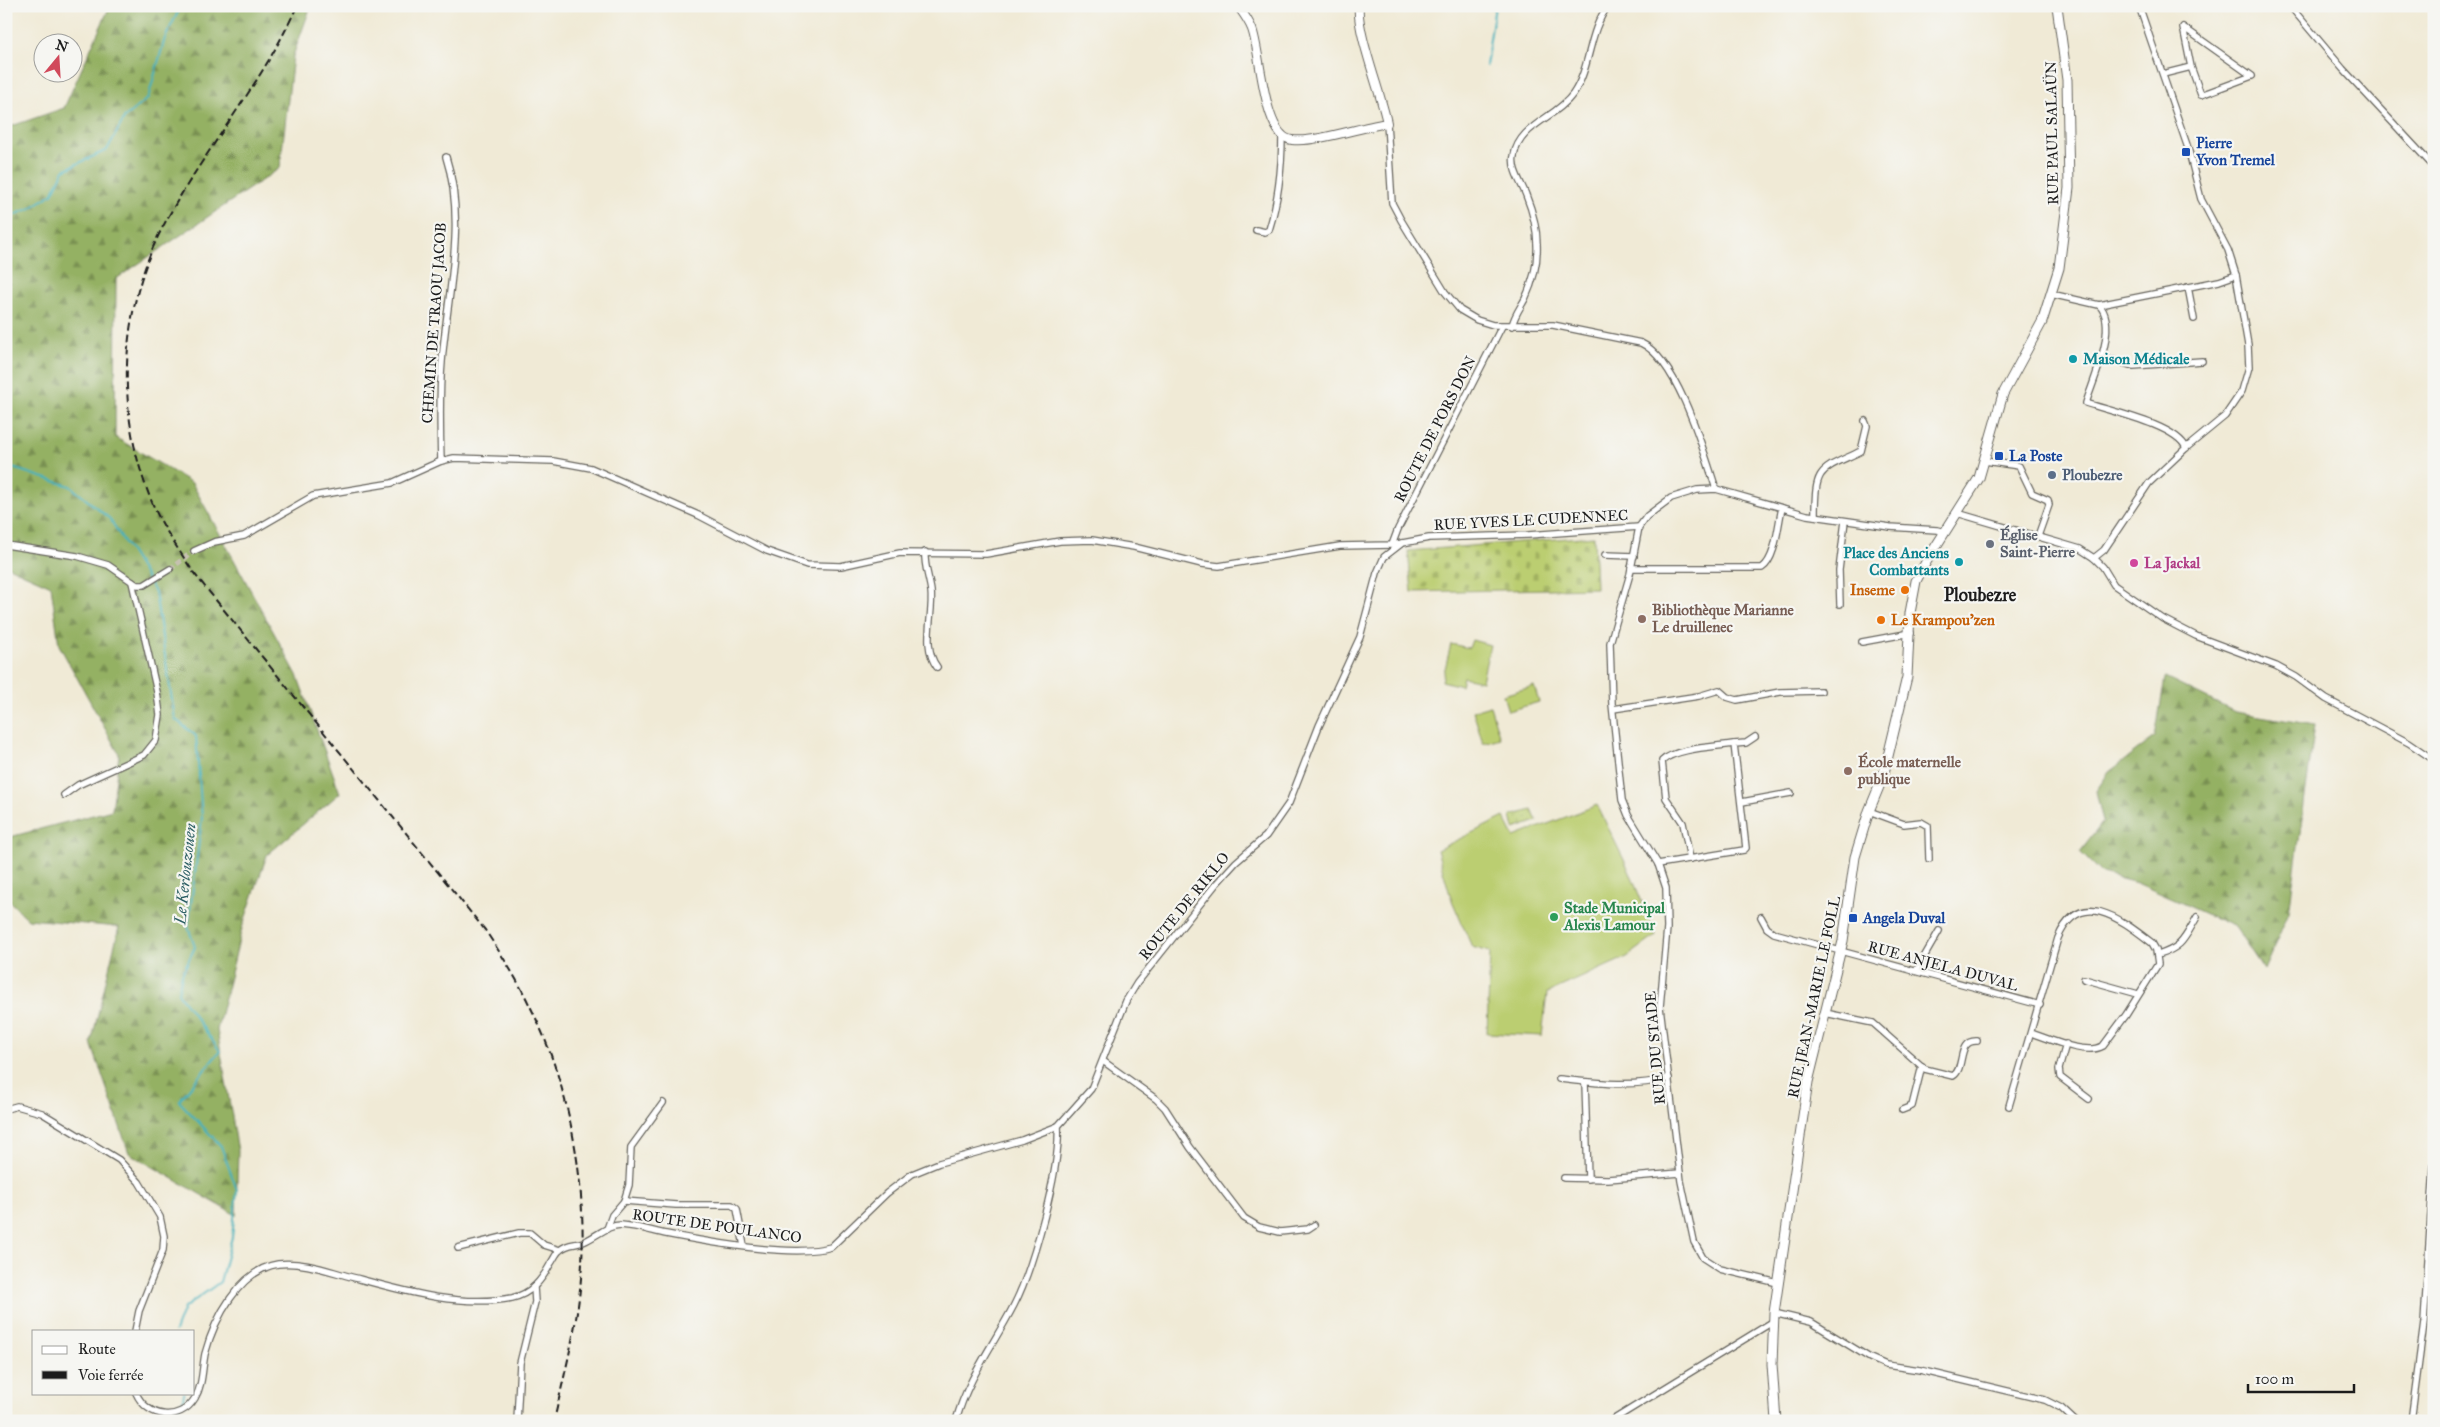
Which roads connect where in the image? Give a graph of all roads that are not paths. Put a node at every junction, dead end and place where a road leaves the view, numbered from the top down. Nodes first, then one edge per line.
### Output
1 (1238, 6) edge
2 (1360, 6) edge
3 (1608, 6) edge
4 (2056, 6) edge
5 (2139, 6) edge
6 (2290, 6) edge
7 (2191, 67) junction
8 (2163, 74) junction
9 (1387, 123) junction
10 (1282, 134) junction
11 (446, 157) dead end
12 (2434, 167) edge
13 (1256, 230) dead end
14 (2236, 275) junction
15 (2188, 287) junction
16 (2051, 294) junction
17 (2099, 305) junction
18 (2194, 319) dead end
19 (1502, 326) junction
20 (1512, 326) junction
21 (2100, 356) junction
22 (2202, 361) dead end
23 (1865, 421) dead end
24 (2186, 448) junction
25 (441, 461) junction
26 (1985, 461) junction
27 (1716, 489) junction
28 (1782, 508) junction
29 (1958, 513) junction
30 (1814, 516) junction
31 (1845, 521) junction
32 (1639, 527) junction
33 (1944, 532) junction
34 (2038, 536) junction
35 (1402, 543) junction
36 (6, 545) edge
37 (1392, 545) junction
38 (194, 552) tunnel mouth
39 (925, 552) junction
40 (1605, 555) dead end
41 (1634, 556) junction
42 (2094, 558) junction
43 (1631, 568) junction
44 (170, 569) tunnel mouth
45 (135, 584) junction
46 (1840, 604) dead end
47 (1911, 632) junction
48 (1862, 642) dead end
49 (937, 667) dead end
50 (1821, 691) dead end
51 (1613, 709) junction
52 (1755, 737) dead end
53 (1734, 744) junction
54 (2434, 760) edge
55 (1790, 793) dead end
56 (64, 795) dead end
57 (1742, 802) junction
58 (1869, 811) junction
59 (1690, 859) junction
60 (1929, 859) dead end
61 (1658, 864) junction
62 (1761, 917) dead end
63 (2197, 917) dead end
64 (1939, 930) dead end
65 (1840, 952) junction
66 (2158, 955) junction
67 (1916, 971) junction
68 (2084, 978) dead end
69 (2138, 994) junction
70 (2040, 1005) junction
71 (1825, 1013) junction
72 (2031, 1033) junction
73 (1977, 1041) dead end
74 (2066, 1044) junction
75 (1103, 1061) junction
76 (1922, 1066) junction
77 (1668, 1078) junction
78 (1559, 1079) dead end
79 (1585, 1082) junction
80 (2089, 1099) dead end
81 (663, 1103) dead end
82 (2009, 1106) dead end
83 (6, 1109) edge
84 (1902, 1110) dead end
85 (1058, 1126) junction
86 (2434, 1166) edge
87 (1680, 1173) junction
88 (1564, 1178) dead end
89 (1588, 1179) junction
90 (624, 1201) junction
91 (1314, 1225) dead end
92 (607, 1229) junction
93 (744, 1246) junction
94 (458, 1248) dead end
95 (560, 1250) junction
96 (1778, 1282) junction
97 (534, 1287) junction
98 (1774, 1317) junction
99 (135, 1330) edge
100 (137, 1394) edge
101 (517, 1421) edge
102 (956, 1421) edge
103 (1611, 1421) edge
104 (1776, 1421) edge
105 (2075, 1421) edge
106 (2412, 1421) edge

1 - 10 street
2 - 9 street
3 - 20 street
4 - 16 main road, RUE PAUL SALAÜN
5 - 8 street
6 - 12 street
7 - 7 street
7 - 8 street
8 - 14 street
9 - 10 street
9 - 19 street
10 - 13 street
11 - 25 street, CHEMIN DE TRAOU JACOB
14 - 15 street
14 - 24 street
15 - 17 street
15 - 18 street
16 - 17 street
16 - 26 main road, RUE PAUL SALAÜN
17 - 21 street
19 - 20 street
19 - 37 street, ROUTE DE PORS DON
20 - 27 street
21 - 22 street
21 - 24 street
23 - 30 street
24 - 42 street
25 - 38 street, RUE YVES LE CUDENNEC
25 - 39 street, RUE YVES LE CUDENNEC
26 - 29 main road, RUE PAUL SALAÜN
26 - 34 street
27 - 28 street, RUE YVES LE CUDENNEC
27 - 32 street, RUE YVES LE CUDENNEC
28 - 30 street, RUE YVES LE CUDENNEC
28 - 43 street
29 - 33 main road, RUE PAUL SALAÜN
29 - 34 street
30 - 31 street, RUE YVES LE CUDENNEC
31 - 33 street, RUE YVES LE CUDENNEC
31 - 46 street
32 - 35 street, RUE YVES LE CUDENNEC
32 - 41 street, RUE DU STADE
33 - 47 main road, RUE JEAN-MARIE LE FOLL
34 - 42 street
35 - 37 street, RUE YVES LE CUDENNEC
35 - 75 street, ROUTE DE RIKLO
36 - 45 street
37 - 39 street, RUE YVES LE CUDENNEC
39 - 49 street
40 - 41 street
41 - 43 street, RUE DU STADE
42 - 54 street
43 - 51 street, RUE DU STADE
44 - 45 street
45 - 56 street
47 - 48 street
47 - 58 main road, RUE JEAN-MARIE LE FOLL
50 - 51 street
51 - 61 street, RUE DU STADE
52 - 53 street
53 - 57 street
53 - 59 street
55 - 57 street
57 - 59 street
58 - 60 street
58 - 65 main road, RUE JEAN-MARIE LE FOLL
59 - 61 street
61 - 77 street, RUE DU STADE
62 - 65 street, RUE ANJELA DUVAL
63 - 66 street
64 - 67 street
65 - 67 street, RUE ANJELA DUVAL
65 - 71 main road, RUE JEAN-MARIE LE FOLL
66 - 69 street
66 - 70 street
67 - 70 street, RUE ANJELA DUVAL
68 - 69 street
69 - 74 street
70 - 72 street
71 - 76 street
71 - 96 main road, RUE JEAN-MARIE LE FOLL
72 - 74 street
72 - 82 street
73 - 76 street
74 - 80 street
75 - 85 street, ROUTE DE RIKLO
75 - 91 street
76 - 84 street
77 - 79 street
77 - 87 street, RUE DU STADE
78 - 79 street
79 - 89 street
81 - 90 street
83 - 99 street
85 - 93 street, ROUTE DE POULANCO
85 - 102 street
86 - 106 street
87 - 89 street
87 - 96 street, RUE DU STADE
88 - 89 street
90 - 92 street
90 - 93 street
92 - 93 street, ROUTE DE POULANCO
92 - 95 street, ROUTE DE POULANCO
94 - 95 street
95 - 97 street
96 - 98 main road, RUE JEAN-MARIE LE FOLL
97 - 100 street
97 - 101 street
98 - 103 street
98 - 104 main road, RUE JEAN-MARIE LE FOLL
98 - 105 street

